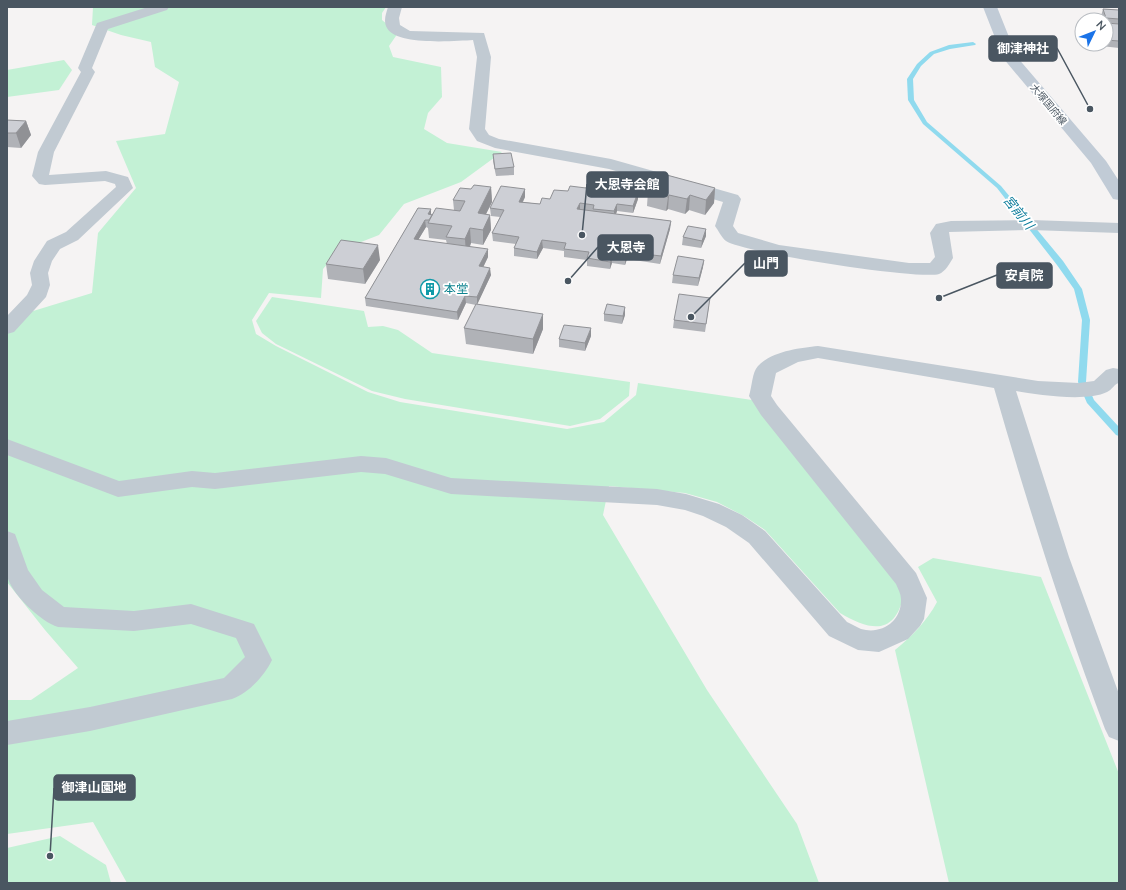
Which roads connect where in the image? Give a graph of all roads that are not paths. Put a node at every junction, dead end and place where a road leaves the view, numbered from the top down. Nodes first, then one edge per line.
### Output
1 (162, 7) edge
2 (395, 7) edge
3 (990, 7) edge
4 (1119, 195) edge
5 (1119, 228) edge
6 (7, 328) edge
7 (1119, 376) edge
8 (1003, 382) junction
9 (7, 447) edge
10 (7, 540) edge
11 (1119, 729) edge
12 (7, 733) edge

1 - 6 street
2 - 5 street
3 - 4 main road, 大塚国府線
7 - 8 street
8 - 9 street
8 - 11 street
10 - 12 street

